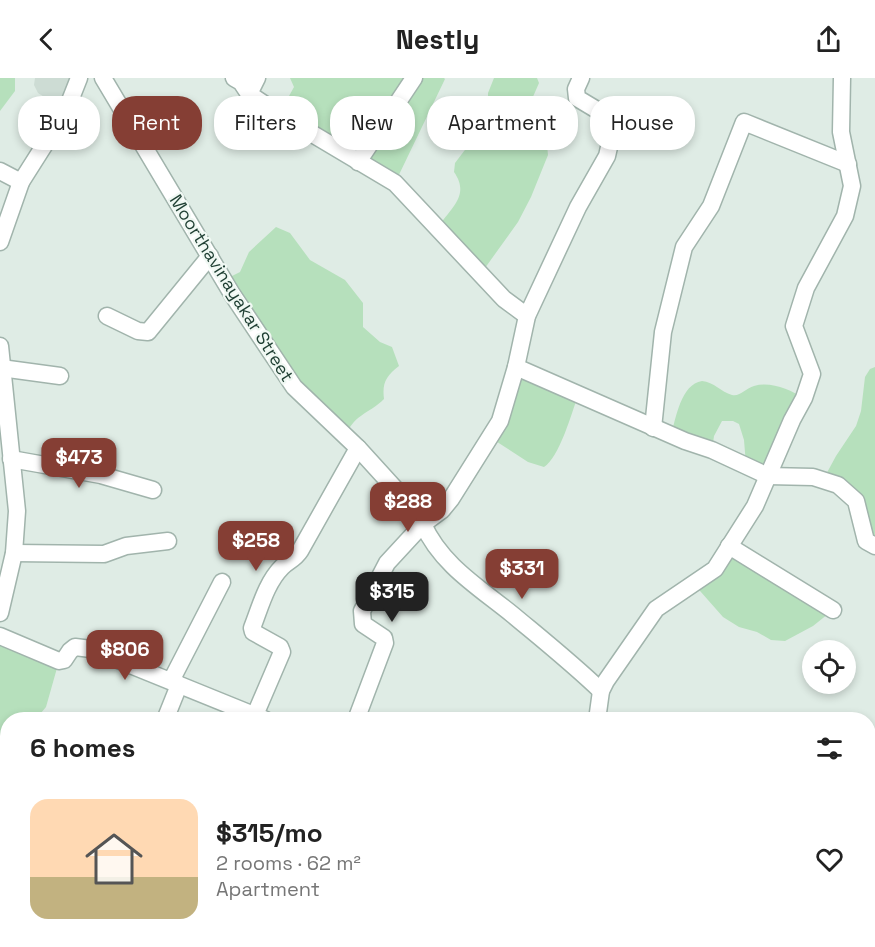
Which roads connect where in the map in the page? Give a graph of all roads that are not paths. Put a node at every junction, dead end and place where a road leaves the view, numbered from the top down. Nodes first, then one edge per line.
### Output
1 (79, 78) edge
2 (103, 78) edge
3 (234, 78) edge
4 (256, 78) edge
5 (414, 78) edge
6 (580, 78) edge
7 (842, 78) edge
8 (249, 94) junction
9 (358, 162) junction
10 (848, 164) junction
11 (0, 171) edge
12 (21, 182) junction
13 (0, 242) edge
14 (210, 256) junction
15 (107, 316) dead end
16 (527, 316) junction
17 (0, 346) edge
18 (516, 367) junction
19 (1, 368) edge
20 (60, 376) dead end
21 (653, 428) junction
22 (358, 448) junction
23 (11, 459) junction
24 (768, 476) junction
25 (153, 490) dead end
26 (423, 524) junction
27 (168, 541) dead end
28 (729, 546) junction
29 (875, 546) edge
30 (14, 553) junction
31 (222, 582) dead end
32 (833, 610) dead end
33 (0, 613) edge
34 (0, 636) edge
35 (179, 685) junction
36 (601, 690) junction
37 (168, 712) edge
38 (245, 712) edge
39 (262, 712) edge
40 (359, 712) edge
41 (598, 712) edge

1 - 12 street
2 - 14 street, Moorthavinayakar Street
3 - 8 street
4 - 8 street
5 - 9 street
6 - 16 street
7 - 10 street
8 - 9 street
9 - 16 street
10 - 21 street
10 - 24 street
11 - 12 street
12 - 13 street
14 - 15 street
14 - 22 street, Moorthavinayakar Street
16 - 18 street
17 - 19 street
18 - 21 street
18 - 26 street
19 - 20 street
19 - 23 street
21 - 24 street
22 - 26 street, Moorthavinayakar Street
22 - 39 street
23 - 25 street
23 - 30 street
24 - 28 street
24 - 29 street
26 - 36 street, Moorthavinayakar Street
26 - 40 street
27 - 30 street
28 - 32 street
28 - 36 street
30 - 33 street
31 - 35 street
34 - 35 street
35 - 37 street
35 - 38 street
36 - 41 street

